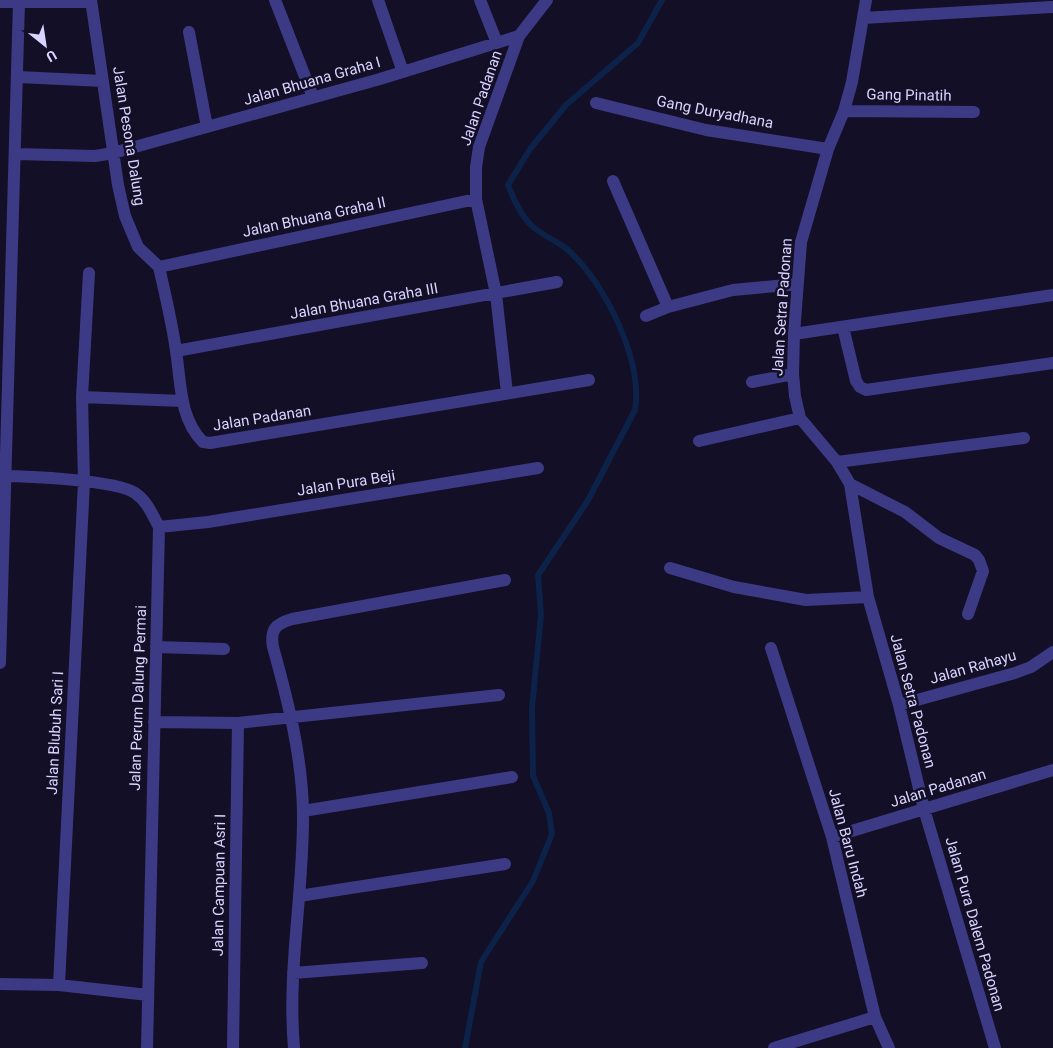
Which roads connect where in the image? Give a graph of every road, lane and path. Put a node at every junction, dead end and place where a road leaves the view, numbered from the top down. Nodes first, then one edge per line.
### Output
1 (275, 0) edge
2 (378, 0) edge
3 (480, 0) edge
4 (547, 0) edge
5 (866, 0) edge
6 (91, 1) edge
7 (0, 2) edge
8 (18, 2) junction
9 (1052, 6) edge
10 (863, 18) junction
11 (189, 32) dead end
12 (520, 36) junction
13 (496, 43) junction
14 (403, 72) junction
15 (18, 77) junction
16 (103, 81) junction
17 (313, 97) junction
18 (596, 103) dead end
19 (844, 111) junction
20 (974, 112) dead end
21 (207, 127) junction
22 (828, 149) junction
23 (113, 153) junction
24 (14, 154) junction
25 (613, 181) dead end
26 (476, 199) junction
27 (159, 266) junction
28 (89, 272) dead end
29 (557, 282) dead end
30 (798, 284) junction
31 (496, 294) junction
32 (1053, 295) edge
33 (668, 307) junction
34 (646, 316) dead end
35 (843, 327) junction
36 (794, 334) junction
37 (176, 352) junction
38 (1053, 363) edge
39 (793, 374) junction
40 (589, 380) dead end
41 (752, 382) dead end
42 (506, 393) junction
43 (82, 397) junction
44 (182, 400) junction
45 (800, 418) junction
46 (1024, 438) dead end
47 (699, 441) dead end
48 (837, 462) junction
49 (538, 468) dead end
50 (3, 476) edge
51 (84, 482) junction
52 (850, 484) junction
53 (159, 527) junction
54 (670, 568) dead end
55 (505, 580) dead end
56 (868, 597) junction
57 (968, 614) dead end
58 (156, 647) junction
59 (771, 648) dead end
60 (224, 649) dead end
61 (1053, 652) edge
62 (0, 663) edge
63 (499, 695) dead end
64 (899, 705) junction
65 (292, 718) junction
66 (154, 722) junction
67 (238, 723) junction
68 (1053, 770) edge
69 (512, 777) dead end
70 (924, 809) junction
71 (303, 811) junction
72 (832, 837) junction
73 (505, 864) dead end
74 (299, 896) junction
75 (422, 963) dead end
76 (293, 973) junction
77 (0, 984) edge
78 (59, 985) junction
79 (148, 994) junction
80 (875, 1017) junction
81 (147, 1048) edge
82 (233, 1048) edge
83 (294, 1048) edge
84 (774, 1048) edge
85 (889, 1048) edge
86 (995, 1048) edge

1 - 17 street
2 - 14 street
3 - 13 street
4 - 12 street, Jalan Padanan
5 - 10 street, Jalan Setra Padonan
6 - 8 street
6 - 16 street, Jalan Pesona Dalung
7 - 8 street
8 - 15 street
9 - 10 street
10 - 19 street, Jalan Setra Padonan
11 - 21 street
12 - 13 street, Jalan Bhuana Graha I
12 - 26 street, Jalan Padanan
13 - 14 street, Jalan Bhuana Graha I
14 - 17 street, Jalan Bhuana Graha I
15 - 16 street
15 - 24 street
16 - 23 street, Jalan Pesona Dalung
17 - 21 street, Jalan Bhuana Graha I
18 - 22 street, Gang Duryadhana
19 - 20 street, Gang Pinatih
19 - 22 street, Jalan Setra Padonan
21 - 23 street, Jalan Bhuana Graha I
22 - 30 street, Jalan Setra Padonan
23 - 24 street, Jalan Bhuana Graha I
23 - 27 street, Jalan Pesona Dalung
24 - 50 street
25 - 33 street
26 - 27 street, Jalan Bhuana Graha II
26 - 31 street, Jalan Padanan
27 - 37 street, Jalan Padanan
28 - 43 street, Jalan Blubuh Sari I
29 - 31 street, Jalan Bhuana Graha III
30 - 33 street
30 - 36 street, Jalan Setra Padonan
31 - 37 street, Jalan Bhuana Graha III
31 - 42 street, Jalan Padanan
32 - 35 street
33 - 34 street
35 - 36 street
35 - 38 street
36 - 39 street, Jalan Setra Padonan
37 - 44 street, Jalan Padanan
39 - 41 street
39 - 45 street, Jalan Setra Padonan
40 - 42 street, Jalan Padanan
42 - 44 street, Jalan Padanan
43 - 44 street
43 - 51 street, Jalan Blubuh Sari I
45 - 47 street
45 - 48 street, Jalan Setra Padonan
46 - 48 street
48 - 52 street, Jalan Setra Padonan
49 - 53 street, Jalan Pura Beji
50 - 51 street, Jalan Perum Dalung Permai
50 - 62 street
51 - 53 street, Jalan Perum Dalung Permai
51 - 78 street, Jalan Blubuh Sari I
52 - 56 street, Jalan Setra Padonan
52 - 57 street
53 - 58 street, Jalan Perum Dalung Permai
54 - 56 street
55 - 65 street
56 - 64 street, Jalan Setra Padonan
58 - 60 street
58 - 66 street, Jalan Perum Dalung Permai
59 - 72 street, Jalan Baru Indah
61 - 64 street, Jalan Rahayu
63 - 65 street
64 - 70 street, Jalan Setra Padonan
65 - 67 street
65 - 71 street
66 - 67 street
66 - 79 street, Jalan Perum Dalung Permai
67 - 82 street, Jalan Campuan Asri I
68 - 70 street, Jalan Padanan
69 - 71 street
70 - 72 street, Jalan Padanan
70 - 86 street, Jalan Pura Dalem Padonan
71 - 74 street
72 - 80 street, Jalan Baru Indah
73 - 74 street
74 - 76 street
75 - 76 street
76 - 83 street
77 - 78 street
78 - 79 street
79 - 81 street, Jalan Perum Dalung Permai
80 - 84 street
80 - 85 street, Jalan Baru Indah

